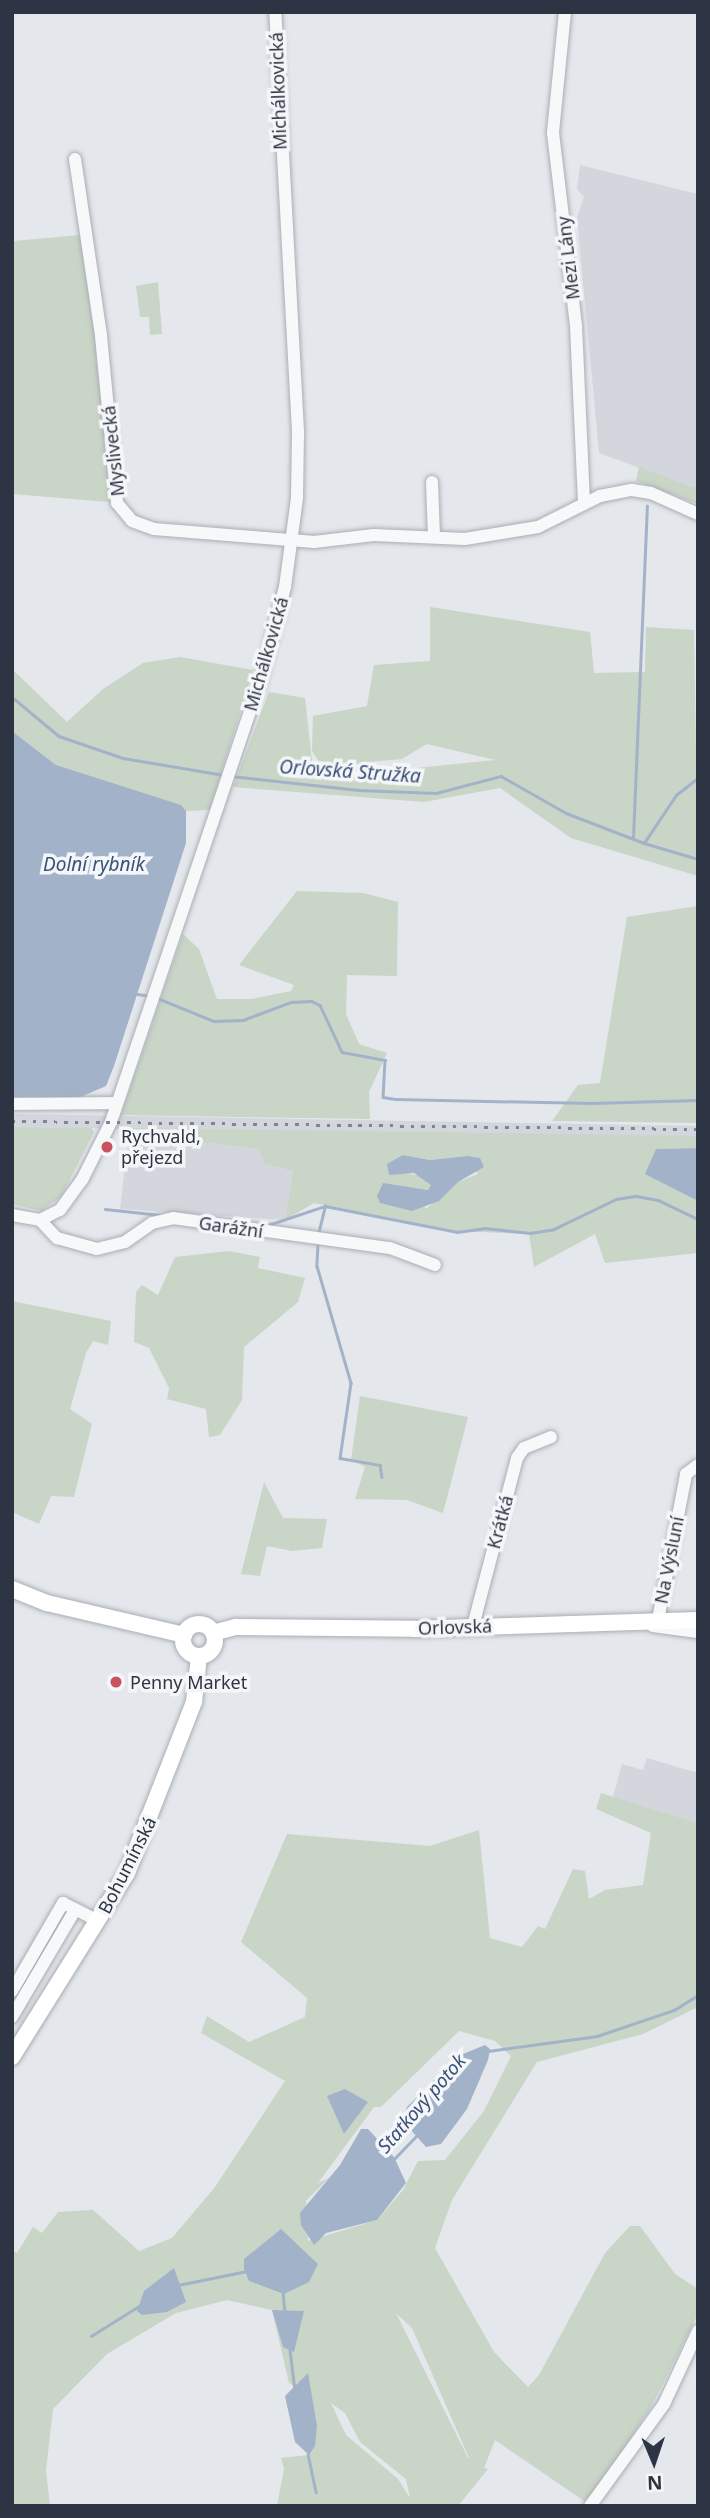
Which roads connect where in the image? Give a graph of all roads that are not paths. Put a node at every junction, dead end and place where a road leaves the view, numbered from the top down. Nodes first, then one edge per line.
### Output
1 (275, 12) edge
2 (565, 12) edge
3 (75, 159) dead end
4 (432, 482) dead end
5 (584, 504) junction
6 (698, 514) edge
7 (434, 537) junction
8 (293, 540) junction
9 (12, 1104) edge
10 (117, 1104) junction
11 (12, 1215) edge
12 (40, 1220) junction
13 (435, 1265) dead end
14 (551, 1437) dead end
15 (698, 1465) edge
16 (12, 1590) edge
17 (658, 1620) junction
18 (698, 1620) edge
19 (639, 1621) junction
20 (473, 1626) junction
21 (698, 1632) edge
22 (214, 1633) junction
23 (184, 1635) junction
24 (199, 1657) junction
25 (75, 1909) junction
26 (98, 1921) junction
27 (12, 1991) edge
28 (12, 2017) edge
29 (12, 2057) edge
30 (698, 2331) edge
31 (590, 2506) edge

1 - 8 street, Michálkovická
2 - 5 street, Mezi Lány
3 - 8 street, Myslivecká
4 - 7 street
5 - 6 street, Myslivecká
5 - 7 street, Myslivecká
7 - 8 street, Myslivecká
8 - 10 street, Michálkovická
9 - 10 street
10 - 12 street, Michálkovická
11 - 12 street
12 - 13 street, Garážní
14 - 20 street, Krátká
15 - 17 street, Na Výsluní
16 - 23 main road
17 - 18 main road, Orlovská
17 - 19 main road, Orlovská
19 - 20 main road, Orlovská
19 - 21 street
20 - 22 main road, Orlovská
22 - 23 main road
22 - 24 main road
23 - 24 main road
24 - 26 main road, Bohumínská
25 - 26 street
25 - 27 street
25 - 28 street
26 - 29 main road, Bohumínská
30 - 31 street

